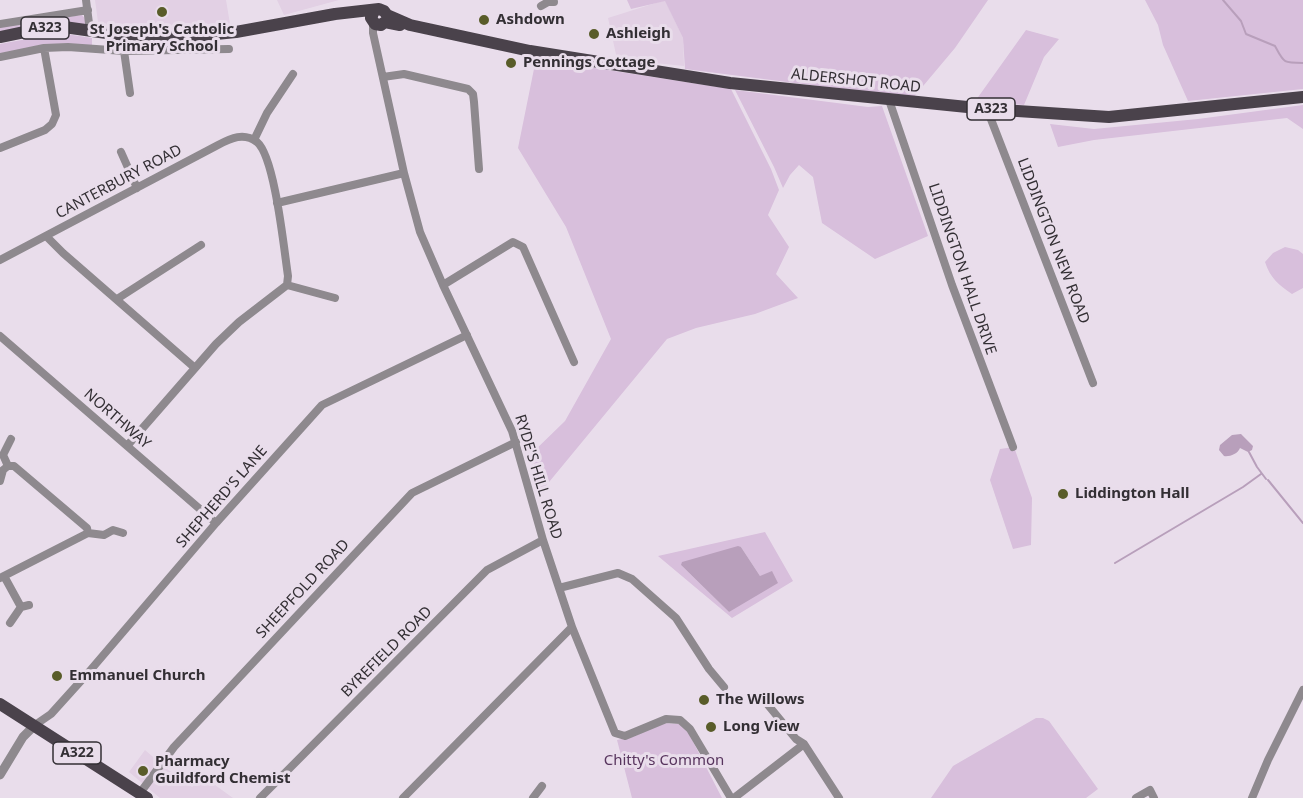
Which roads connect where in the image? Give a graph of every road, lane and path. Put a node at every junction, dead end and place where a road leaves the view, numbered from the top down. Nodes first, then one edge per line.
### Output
1 (86, 0) edge
2 (88, 10) junction
3 (380, 13) edge
4 (0, 24) edge
5 (90, 31) junction
6 (0, 37) edge
7 (44, 48) junction
8 (229, 49) dead end
9 (124, 51) junction
10 (0, 57) edge
11 (293, 74) dead end
12 (383, 77) junction
13 (130, 93) dead end
14 (1303, 97) edge
15 (889, 100) junction
16 (987, 109) junction
17 (254, 140) junction
18 (0, 148) edge
19 (121, 152) dead end
20 (479, 169) dead end
21 (404, 173) junction
22 (137, 188) junction
23 (277, 203) junction
24 (46, 236) junction
25 (201, 245) dead end
26 (0, 260) edge
27 (287, 285) junction
28 (443, 285) junction
29 (335, 298) dead end
30 (117, 299) junction
31 (467, 335) junction
32 (0, 336) edge
33 (574, 362) dead end
34 (195, 368) junction
35 (1093, 383) dead end
36 (10, 439) dead end
37 (516, 442) junction
38 (127, 446) junction
39 (1013, 447) dead end
40 (8, 466) junction
41 (0, 481) edge
42 (216, 524) junction
43 (88, 533) junction
44 (123, 533) dead end
45 (543, 540) junction
46 (2, 577) edge
47 (559, 588) junction
48 (10, 623) dead end
49 (572, 627) junction
50 (724, 687) dead end
51 (1303, 690) edge
52 (0, 704) edge
53 (768, 705) dead end
54 (35, 726) junction
55 (804, 744) junction
56 (0, 775) edge
57 (542, 786) dead end
58 (143, 796) edge
59 (260, 798) edge
60 (403, 798) edge
61 (533, 798) edge
62 (732, 798) edge
63 (839, 798) edge
64 (1136, 798) edge
65 (1154, 798) edge
66 (1252, 798) edge

1 - 2 street
2 - 4 street
2 - 5 street
3 - 5 main road, ALDERSHOT ROAD / A323
3 - 12 street, RYDE'S HILL ROAD
3 - 15 main road, ALDERSHOT ROAD / A323
5 - 6 main road, ALDERSHOT ROAD / A323
7 - 9 street
7 - 10 street
7 - 18 street
8 - 9 street
9 - 13 street
11 - 17 street
12 - 20 street
12 - 21 street, RYDE'S HILL ROAD
14 - 16 main road, ALDERSHOT ROAD / A323
15 - 16 main road, ALDERSHOT ROAD / A323
15 - 39 street, LIDDINGTON HALL DRIVE
16 - 35 street, LIDDINGTON NEW ROAD
17 - 22 street, CANTERBURY ROAD
17 - 23 street
19 - 22 street
21 - 23 street
21 - 28 street, RYDE'S HILL ROAD
22 - 24 street, CANTERBURY ROAD
23 - 27 street
24 - 26 street, CANTERBURY ROAD
24 - 30 street
25 - 30 street
27 - 29 street
27 - 34 street
28 - 31 street, RYDE'S HILL ROAD
28 - 33 street
30 - 34 street
31 - 37 street, RYDE'S HILL ROAD
31 - 42 street, SHEPHERD'S LANE
32 - 38 street, NORTHWAY
34 - 38 street
36 - 40 street
37 - 45 street, RYDE'S HILL ROAD
37 - 58 street, SHEEPFOLD ROAD
38 - 42 street, NORTHWAY
40 - 41 street
40 - 43 street
42 - 54 street, SHEPHERD'S LANE
43 - 44 street
43 - 46 street
45 - 47 street, RYDE'S HILL ROAD
45 - 59 street, BYREFIELD ROAD
46 - 48 street
47 - 49 street, RYDE'S HILL ROAD
47 - 50 street
49 - 60 street
49 - 62 street, RYDE'S HILL ROAD
51 - 66 street
52 - 54 main road, A322
53 - 55 street
54 - 56 street
54 - 58 main road, A322
55 - 62 street
55 - 63 street
57 - 61 street
64 - 65 street

